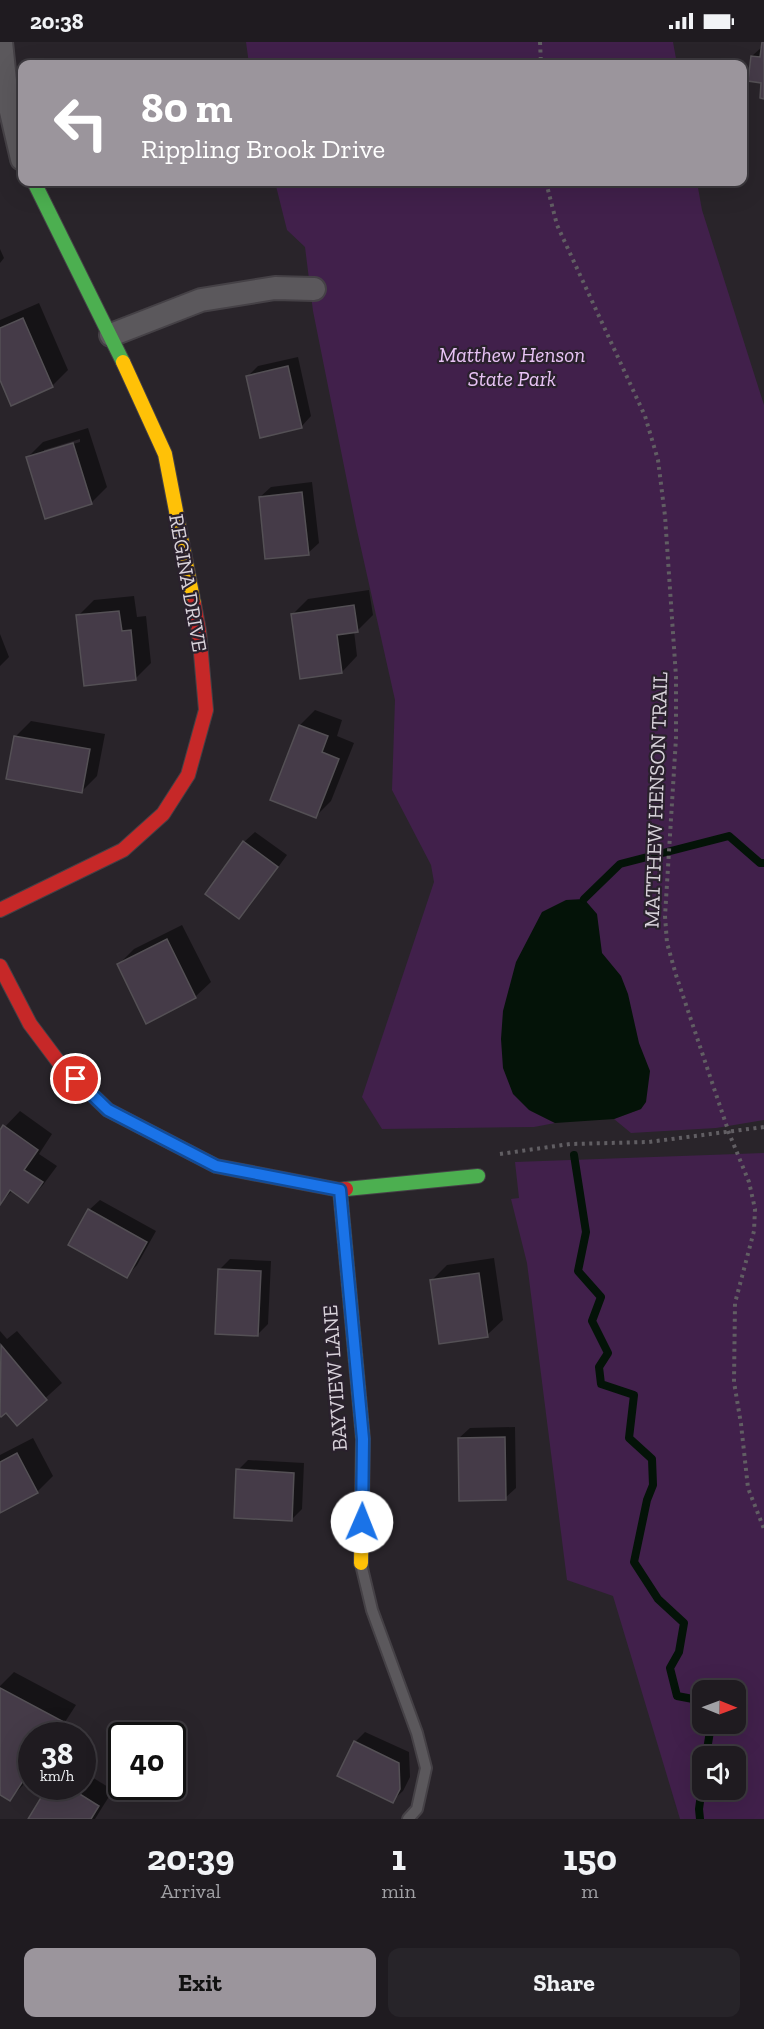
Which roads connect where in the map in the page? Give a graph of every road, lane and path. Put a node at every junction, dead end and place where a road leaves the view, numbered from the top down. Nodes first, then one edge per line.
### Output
1 (1, 42) edge
2 (540, 42) edge
3 (541, 60) edge
4 (18, 142) edge
5 (36, 186) edge
6 (547, 186) edge
7 (314, 289) dead end
8 (111, 335) junction
9 (0, 909) edge
10 (0, 966) edge
11 (764, 1127) edge
12 (729, 1133) junction
13 (500, 1154) dead end
14 (478, 1176) dead end
15 (340, 1190) junction
16 (764, 1529) edge
17 (361, 1563) joint
18 (408, 1819) edge

1 - 4 street
2 - 3 path
5 - 8 street, REGINA DRIVE
6 - 12 path, MATTHEW HENSON TRAIL
7 - 8 street
8 - 9 street, REGINA DRIVE
10 - 15 street
11 - 12 path
12 - 13 path
12 - 16 path, MATTHEW HENSON TRAIL
14 - 15 street
15 - 17 street, BAYVIEW LANE
17 - 18 lane

